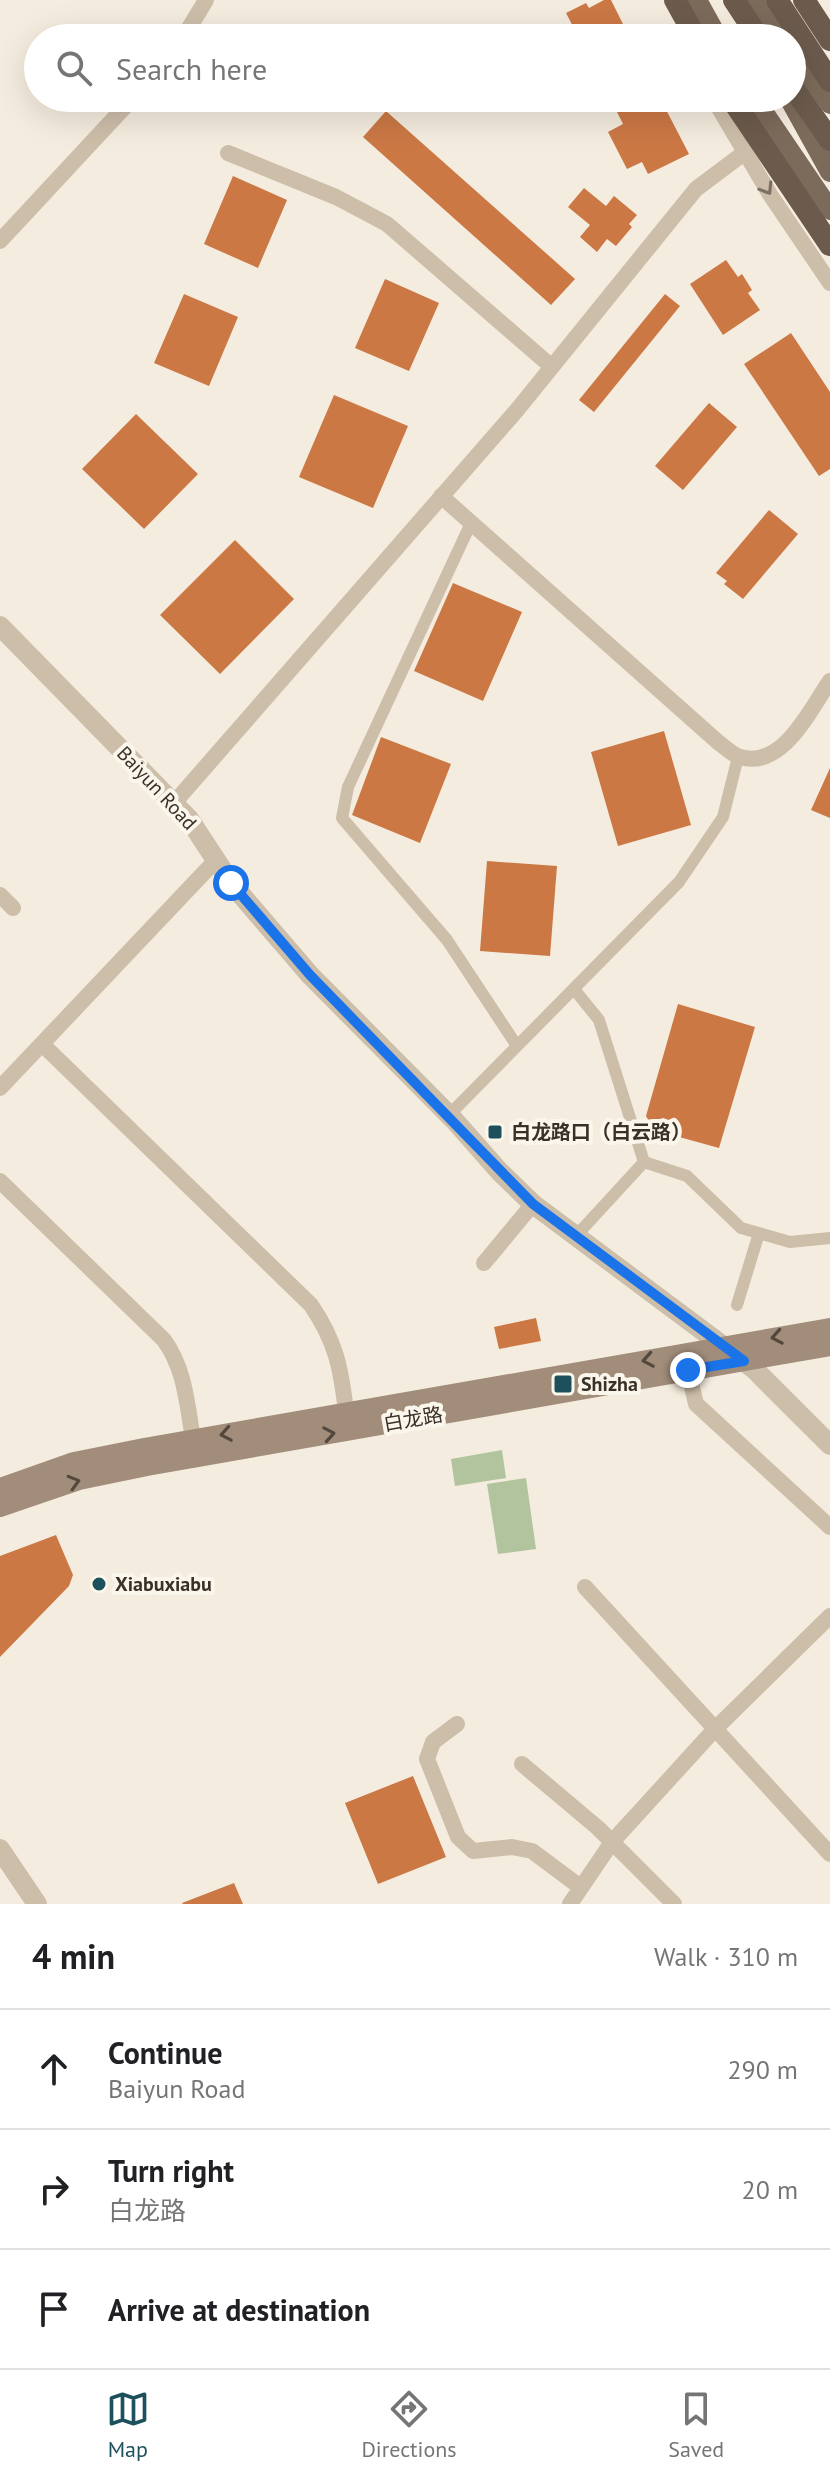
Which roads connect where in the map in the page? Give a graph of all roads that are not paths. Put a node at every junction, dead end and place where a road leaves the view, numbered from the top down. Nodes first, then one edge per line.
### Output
1 (206, 0) edge
2 (669, 0) edge
3 (675, 0) edge
4 (697, 0) edge
5 (734, 0) edge
6 (750, 0) edge
7 (777, 0) edge
8 (784, 0) edge
9 (804, 0) edge
10 (191, 24) edge
11 (679, 24) edge
12 (688, 24) edge
13 (710, 24) edge
14 (751, 24) edge
15 (757, 24) edge
16 (770, 24) edge
17 (793, 24) edge
18 (795, 24) edge
19 (830, 40) edge
20 (806, 44) edge
21 (806, 49) edge
22 (806, 70) edge
23 (830, 81) edge
24 (830, 103) edge
25 (806, 106) edge
26 (120, 112) edge
27 (721, 112) edge
28 (740, 112) edge
29 (764, 112) edge
30 (797, 112) edge
31 (830, 140) edge
32 (228, 153) dead end
33 (744, 153) junction
34 (830, 172) edge
35 (830, 210) edge
36 (0, 241) edge
37 (830, 245) edge
38 (830, 283) edge
39 (552, 367) junction
40 (441, 496) junction
41 (471, 523) junction
42 (0, 626) edge
43 (830, 681) edge
44 (738, 757) junction
45 (174, 803) junction
46 (216, 860) junction
47 (0, 895) edge
48 (13, 908) dead end
49 (574, 989) junction
50 (42, 1044) junction
51 (517, 1046) junction
52 (0, 1088) edge
53 (449, 1115) junction
54 (644, 1162) junction
55 (0, 1181) edge
56 (533, 1204) junction
57 (759, 1233) junction
58 (575, 1237) junction
59 (830, 1238) edge
60 (484, 1263) dead end
61 (737, 1305) dead end
62 (830, 1328) edge
63 (725, 1346) junction
64 (830, 1346) edge
65 (744, 1361) junction
66 (688, 1370) junction
67 (346, 1412) junction
68 (193, 1439) junction
69 (830, 1445) edge
70 (0, 1488) edge
71 (0, 1507) edge
72 (830, 1527) edge
73 (585, 1587) dead end
74 (830, 1616) edge
75 (457, 1724) dead end
76 (715, 1729) junction
77 (522, 1764) dead end
78 (612, 1842) junction
79 (0, 1849) edge
80 (830, 1854) edge
81 (579, 1886) junction
82 (37, 1904) edge
83 (570, 1904) edge
84 (674, 1904) edge

1 - 10 street
2 - 11 street
3 - 12 highway
4 - 13 main road
5 - 14 highway
6 - 15 main road
6 - 16 main road
7 - 17 highway, bridge
8 - 18 street
9 - 19 highway
20 - 23 highway, bridge
21 - 24 street
22 - 24 main road
25 - 31 highway
26 - 36 street
27 - 33 street
28 - 37 highway
29 - 35 main road
30 - 34 main road
32 - 39 street
33 -> 38 street
33 - 39 street
39 - 40 street
40 - 41 street
40 - 45 street
41 - 44 street
41 - 51 street
42 - 45 street, Baiyun Road
43 - 44 street
44 - 49 street
45 - 46 street, Baiyun Road
46 - 50 street
46 - 53 street, Baiyun Road
47 - 48 street
49 - 51 street
49 - 54 street
50 - 52 street
50 - 67 street
51 - 53 street
53 - 56 street, Baiyun Road
54 - 57 street
54 - 58 street
55 - 68 street
56 - 58 street, Baiyun Road
56 - 60 street
57 - 59 street
57 - 61 street
58 - 63 street, Baiyun Road
62 -> 63 main road, 白龙路
63 - 65 street, Baiyun Road
63 -> 67 main road, 白龙路
64 - 65 main road, 白龙路
65 - 66 main road, 白龙路
65 - 69 street, Baiyun Road
71 -> 66 main road, 白龙路
66 - 72 street
67 -> 68 main road, 白龙路
68 - 70 main road, 白龙路
73 - 76 street
74 - 76 street
75 - 81 street
76 - 78 street
76 - 80 street
77 - 78 street
78 - 81 street
78 - 84 street
79 - 82 street
81 - 83 street

